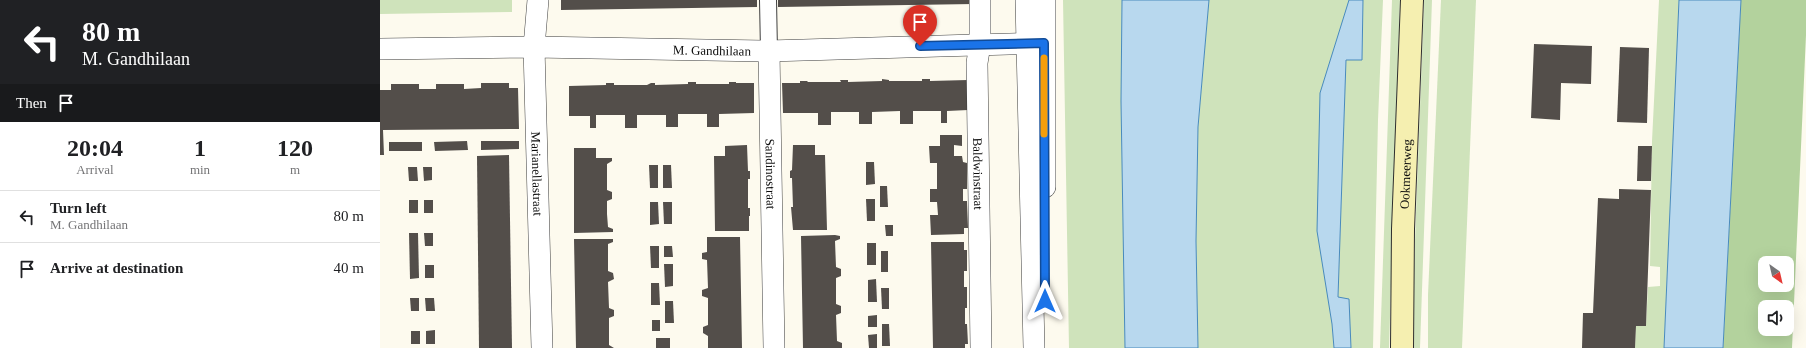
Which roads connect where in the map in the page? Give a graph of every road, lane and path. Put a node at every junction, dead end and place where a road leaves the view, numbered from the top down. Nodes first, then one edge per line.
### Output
1 (538, 0) edge
2 (768, 0) edge
3 (980, 0) edge
4 (1026, 0) edge
5 (1044, 0) edge
6 (1412, 0) edge
7 (1035, 42) junction
8 (980, 44) junction
9 (534, 47) junction
10 (380, 49) edge
11 (769, 51) junction
12 (542, 348) edge
13 (774, 348) edge
14 (981, 348) edge
15 (1034, 348) edge
16 (1046, 348) edge
17 (1402, 348) edge

1 - 9 street, Marianellastraat
2 - 11 street, Sandinostraat
3 - 8 street, Baldwinstraat
4 - 7 street
5 - 7 street
6 - 17 main road, Ookmeerweg
7 - 8 street, M. Gandhilaan
7 - 15 street
7 - 16 street
8 - 11 street, M. Gandhilaan
8 - 14 street, Baldwinstraat
9 - 10 street, M. Gandhilaan
9 - 11 street, M. Gandhilaan
9 - 12 street, Marianellastraat
11 - 13 street, Sandinostraat

